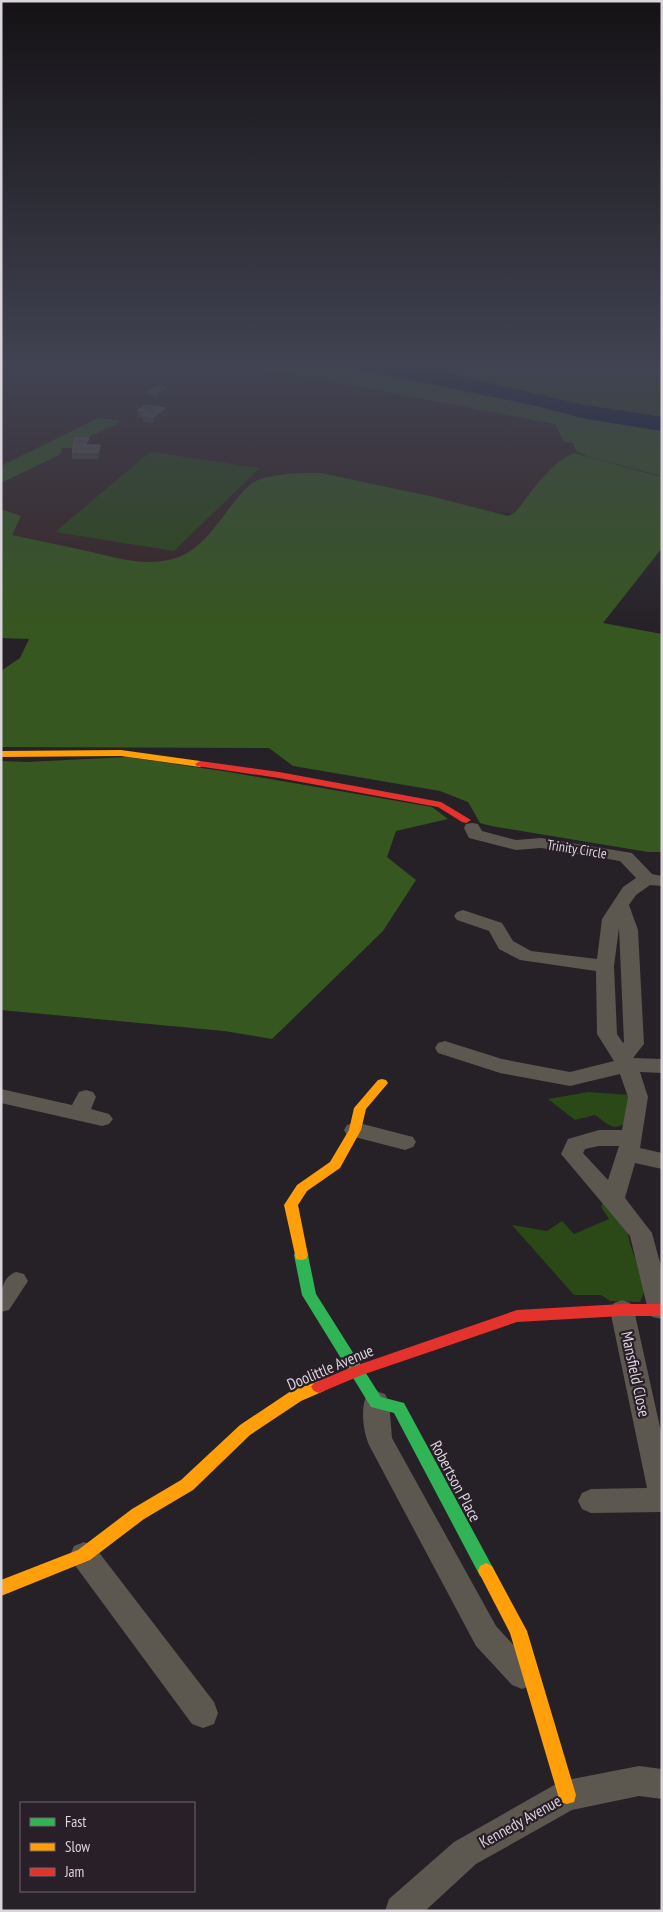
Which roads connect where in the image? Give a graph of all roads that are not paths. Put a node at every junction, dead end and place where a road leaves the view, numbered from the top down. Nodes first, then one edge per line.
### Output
1 (1, 754) edge
2 (469, 824) joint
3 (655, 880) edge
4 (620, 905) junction
5 (463, 916) dead end
6 (605, 966) junction
7 (445, 1048) dead end
8 (624, 1061) junction
9 (662, 1066) edge
10 (382, 1083) dead end
11 (1, 1096) edge
12 (102, 1119) dead end
13 (355, 1130) junction
14 (406, 1142) dead end
15 (630, 1146) junction
16 (662, 1161) edge
17 (614, 1200) junction
18 (16, 1281) dead end
19 (1, 1303) edge
20 (622, 1310) junction
21 (661, 1310) edge
22 (357, 1371) junction
23 (376, 1402) joint
24 (662, 1499) edge
25 (592, 1501) dead end
26 (84, 1555) junction
27 (1, 1588) edge
28 (535, 1688) joint
29 (204, 1713) dead end
30 (662, 1784) edge
31 (567, 1795) junction
32 (401, 1911) edge

1 - 2 street
2 - 3 street, Trinity Circle
3 - 4 street, Trinity Circle
4 - 6 street, Trinity Circle
4 - 8 street
5 - 6 street
6 - 8 street, Trinity Circle
7 - 8 street
8 - 9 street
8 - 15 street, Trinity Circle
10 - 13 street
11 - 12 street
13 - 14 street
13 - 22 street
15 - 16 street
15 - 17 street, Trinity Circle
15 - 17 street
17 - 21 street
18 - 19 street
20 - 21 street, Doolittle Avenue
20 - 22 street, Doolittle Avenue
20 - 24 street, Mansfield Close
22 - 23 street
22 - 26 street, Doolittle Avenue
23 - 28 street
24 - 25 street, Mansfield Close
26 - 27 street, Doolittle Avenue
26 - 29 street
28 - 31 street
30 - 31 street, Kennedy Avenue
31 - 32 street, Kennedy Avenue

